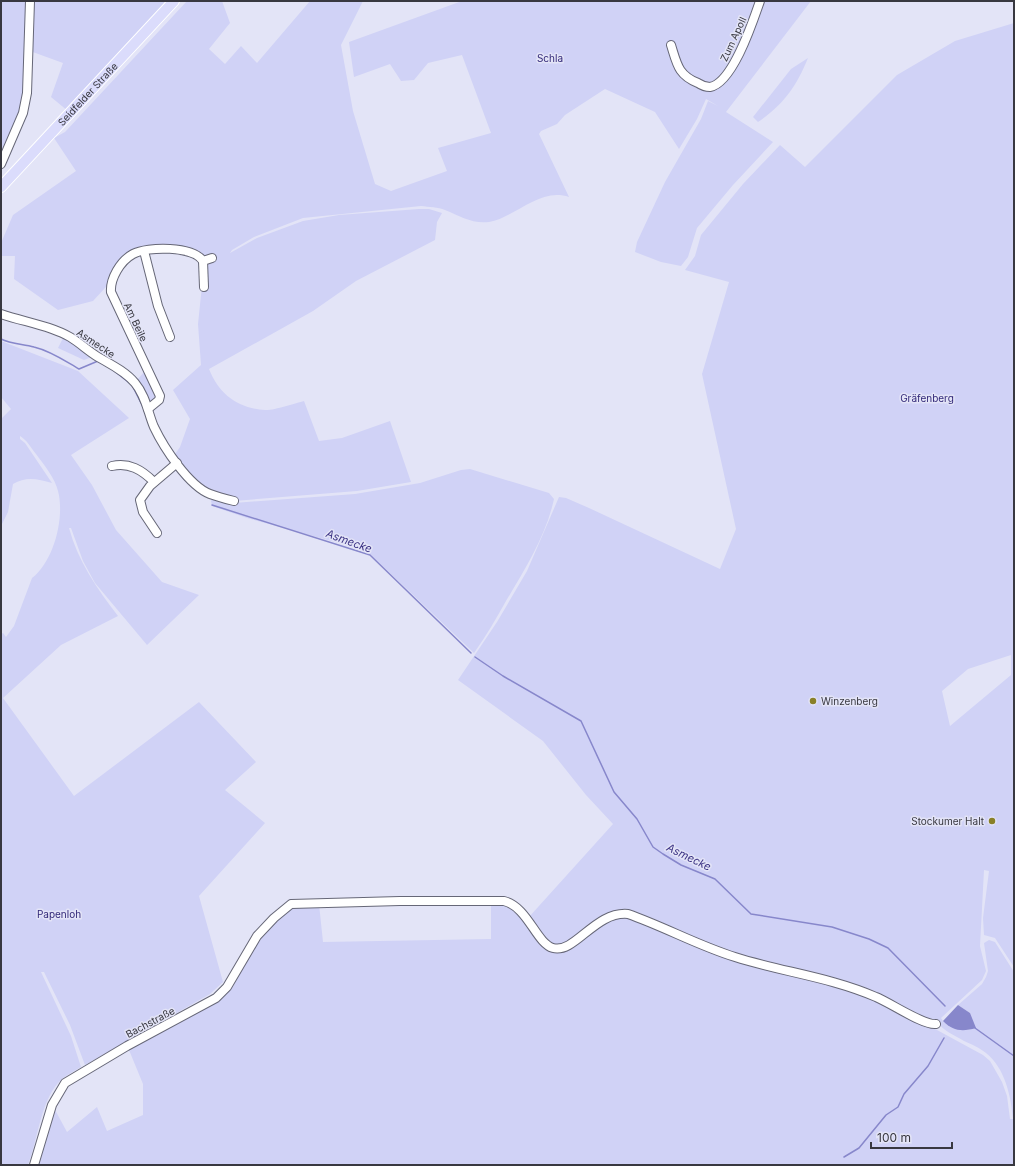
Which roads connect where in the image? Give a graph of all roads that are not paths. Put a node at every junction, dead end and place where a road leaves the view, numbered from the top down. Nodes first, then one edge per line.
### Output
1 (30, 1) edge
2 (174, 1) edge
3 (760, 1) edge
4 (671, 45) dead end
5 (1, 164) edge
6 (1, 187) edge
7 (144, 251) junction
8 (212, 258) dead end
9 (203, 260) junction
10 (204, 287) dead end
11 (1, 314) edge
12 (170, 337) dead end
13 (148, 408) junction
14 (177, 463) junction
15 (112, 466) dead end
16 (154, 482) junction
17 (234, 501) dead end
18 (157, 533) dead end
19 (936, 1024) dead end
20 (34, 1165) edge

1 - 5 street
2 - 6 main road, Seidfelder Straße
3 - 4 street, Zum Apoll
7 - 9 street, Am Beile
7 - 12 street
7 - 13 street, Am Beile
8 - 9 street
9 - 10 street
11 - 13 street, Asmecke
13 - 14 street, Asmecke
14 - 16 street
14 - 17 street, Asmecke
15 - 16 street
16 - 18 street
19 - 20 street, Bachstraße

